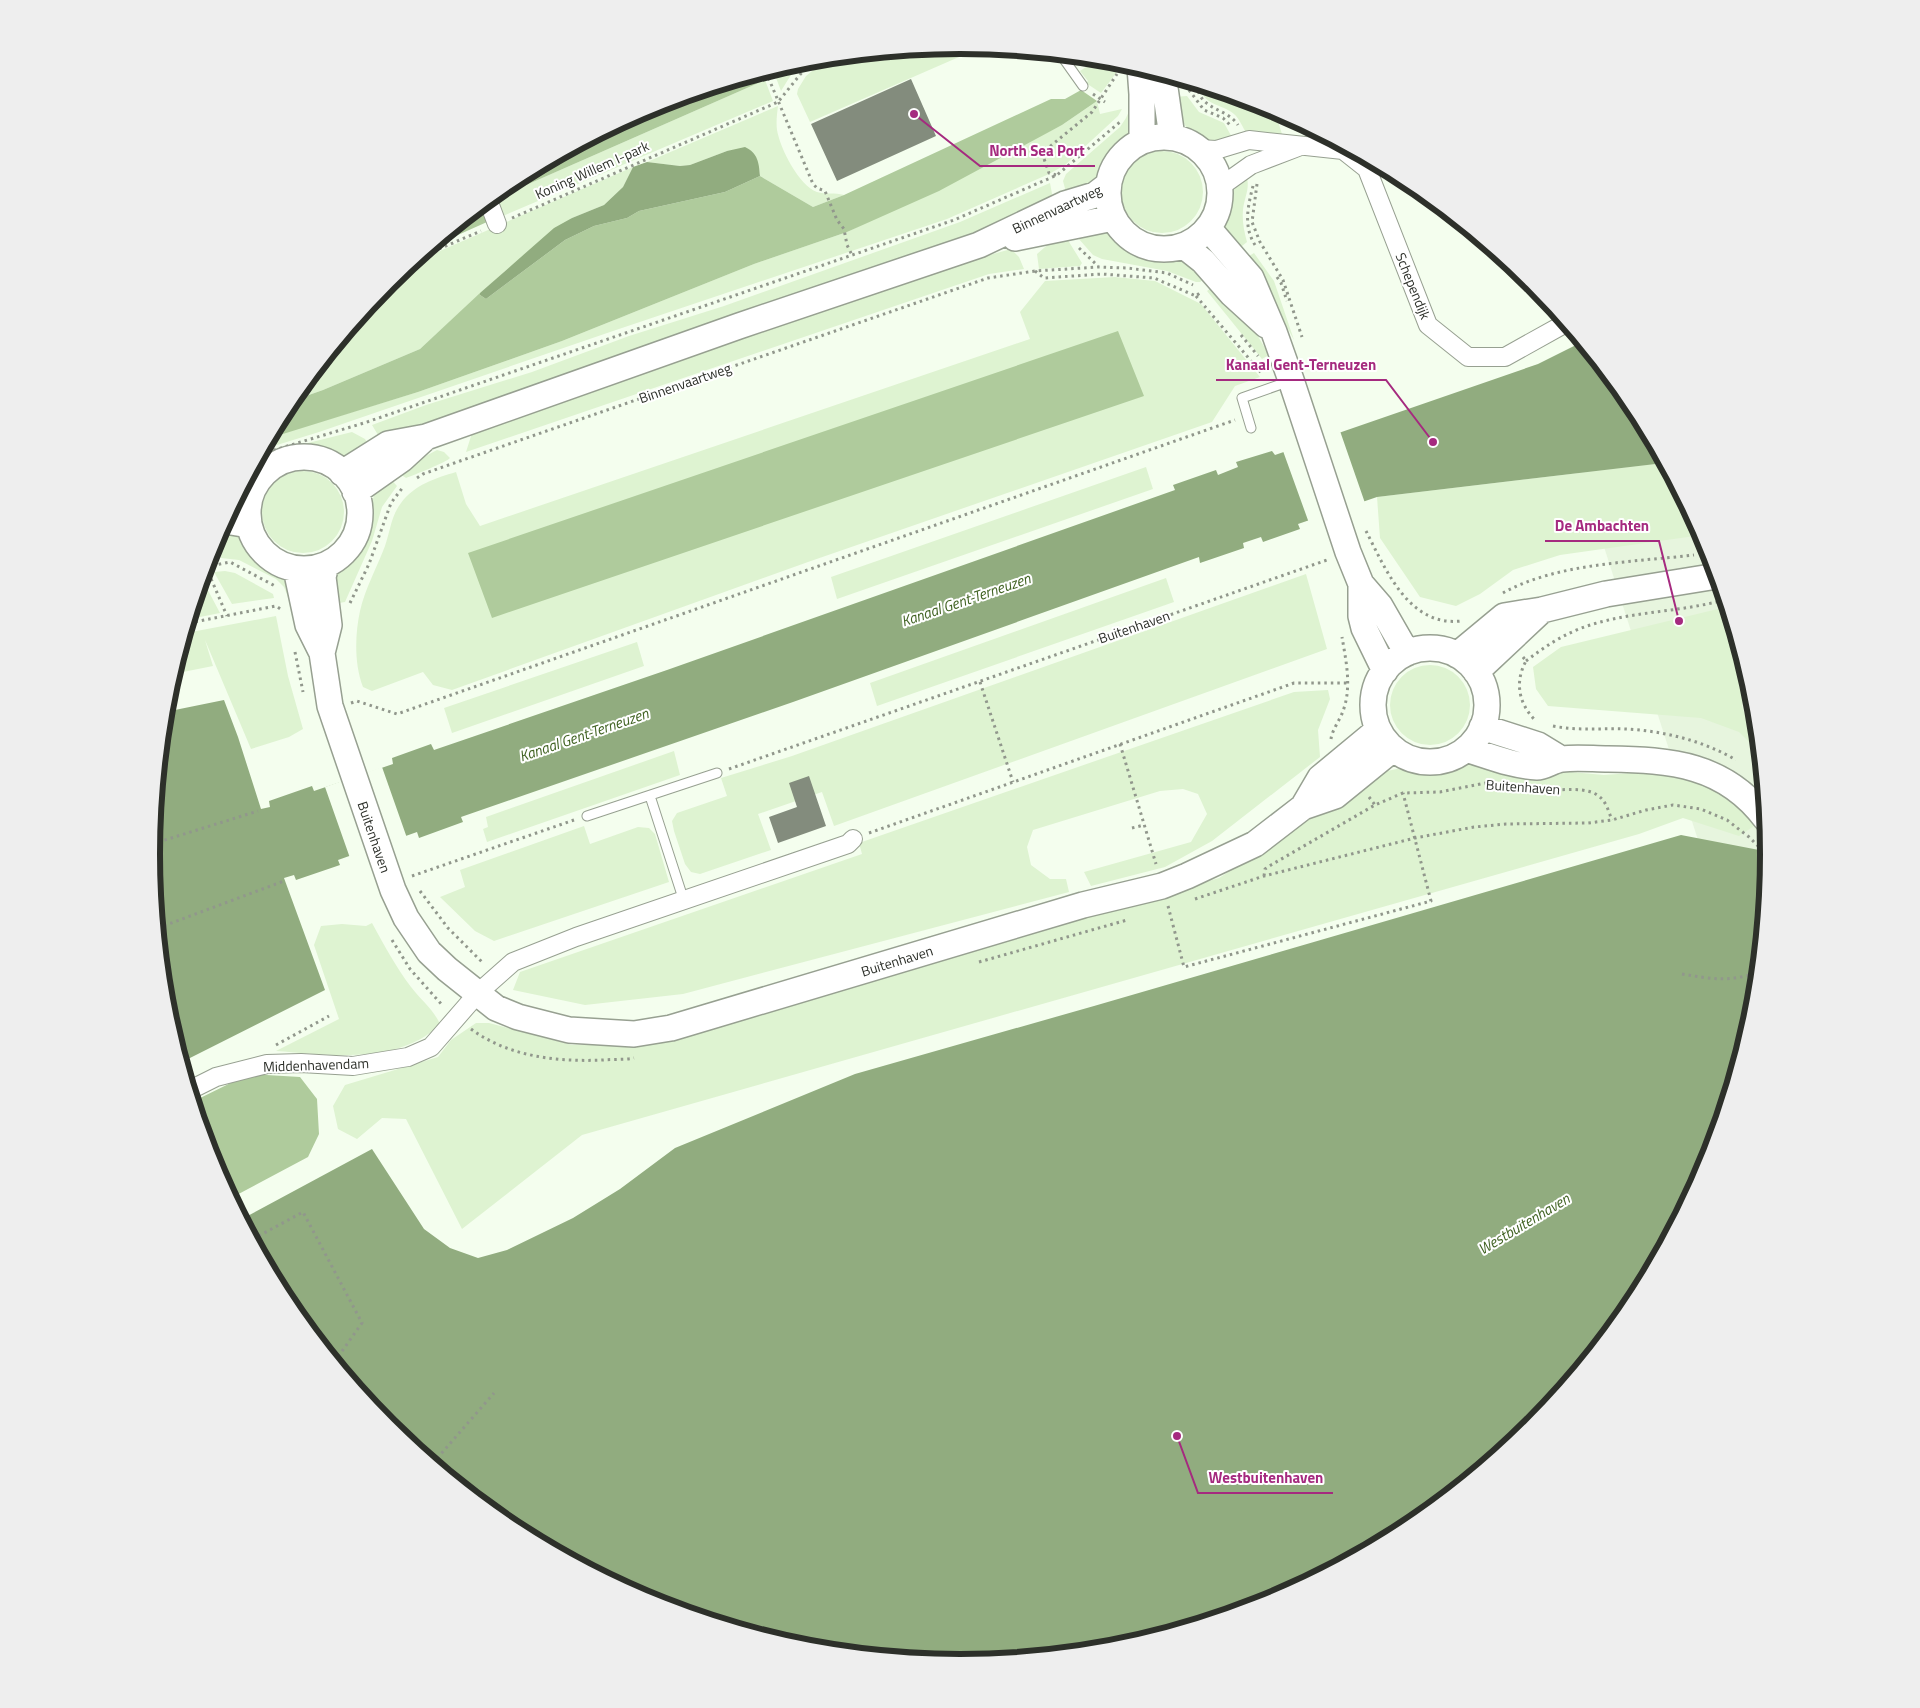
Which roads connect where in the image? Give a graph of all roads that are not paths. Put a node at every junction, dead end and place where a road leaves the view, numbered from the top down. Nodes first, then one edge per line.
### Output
1 (1065, 61) edge
2 (1131, 72) edge
3 (1164, 80) edge
4 (1083, 86) dead end
5 (1172, 137) junction
6 (1142, 141) junction
7 (1301, 146) junction
8 (1199, 149) junction
9 (1339, 150) edge
10 (1373, 169) edge
11 (1108, 185) junction
12 (1220, 187) junction
13 (490, 207) edge
14 (1113, 218) junction
15 (497, 224) road end
16 (1208, 228) junction
17 (979, 245) junction
18 (1184, 246) junction
19 (1562, 325) edge
20 (1274, 332) junction
21 (1278, 385) junction
22 (1251, 428) dead end
23 (348, 482) junction
24 (244, 498) edge
25 (237, 523) edge
26 (326, 564) junction
27 (296, 568) junction
28 (1710, 577) edge
29 (1361, 584) junction
30 (1542, 610) junction
31 (322, 653) junction
32 (1408, 653) junction
33 (1457, 655) junction
34 (1385, 671) junction
35 (1476, 672) junction
36 (1482, 727) junction
37 (1378, 730) junction
38 (1393, 749) junction
39 (1466, 749) junction
40 (1561, 759) junction
41 (717, 773) road end
42 (650, 796) junction
43 (1303, 807) junction
44 (1759, 811) edge
45 (587, 816) road end
46 (853, 839) road end
47 (684, 901) junction
48 (478, 993) junction
49 (195, 1088) edge

1 - 4 lane
2 - 6 main road
3 - 5 main road
5 - 6 main road
5 - 8 main road
6 - 11 main road
7 - 8 street, Schependijk
7 - 9 street, Schependijk
7 - 12 street, Schependijk
8 - 12 main road
10 - 19 street, Schependijk
11 - 14 main road
11 - 17 main road, Binnenvaartweg
12 - 16 main road
13 - 15 street
14 - 17 main road, Binnenvaartweg
14 - 18 main road
16 - 18 main road
16 - 20 main road
17 - 23 main road, Binnenvaartweg
18 - 20 main road
20 - 21 main road
21 - 22 lane
21 - 29 main road
23 - 24 main road
23 - 26 main road
24 - 25 main road
25 - 27 main road
26 - 27 main road
26 - 31 main road, Buitenhaven
27 - 31 main road, Buitenhaven
28 - 30 main road
29 - 32 main road
29 - 34 main road
30 - 33 main road
30 - 35 main road
31 - 48 main road, Buitenhaven
32 - 33 main road
32 - 34 main road
33 - 35 main road
34 - 37 main road
35 - 36 main road
36 - 39 main road
36 - 40 main road
37 - 38 main road
37 - 43 main road, Buitenhaven
38 - 39 main road
38 - 43 main road, Buitenhaven
39 - 40 main road, Buitenhaven
40 - 44 main road, Buitenhaven
41 - 42 lane
42 - 45 lane
42 - 47 lane
43 - 48 main road, Buitenhaven
46 - 47 street
47 - 48 street
48 - 49 street, Middenhavendam

